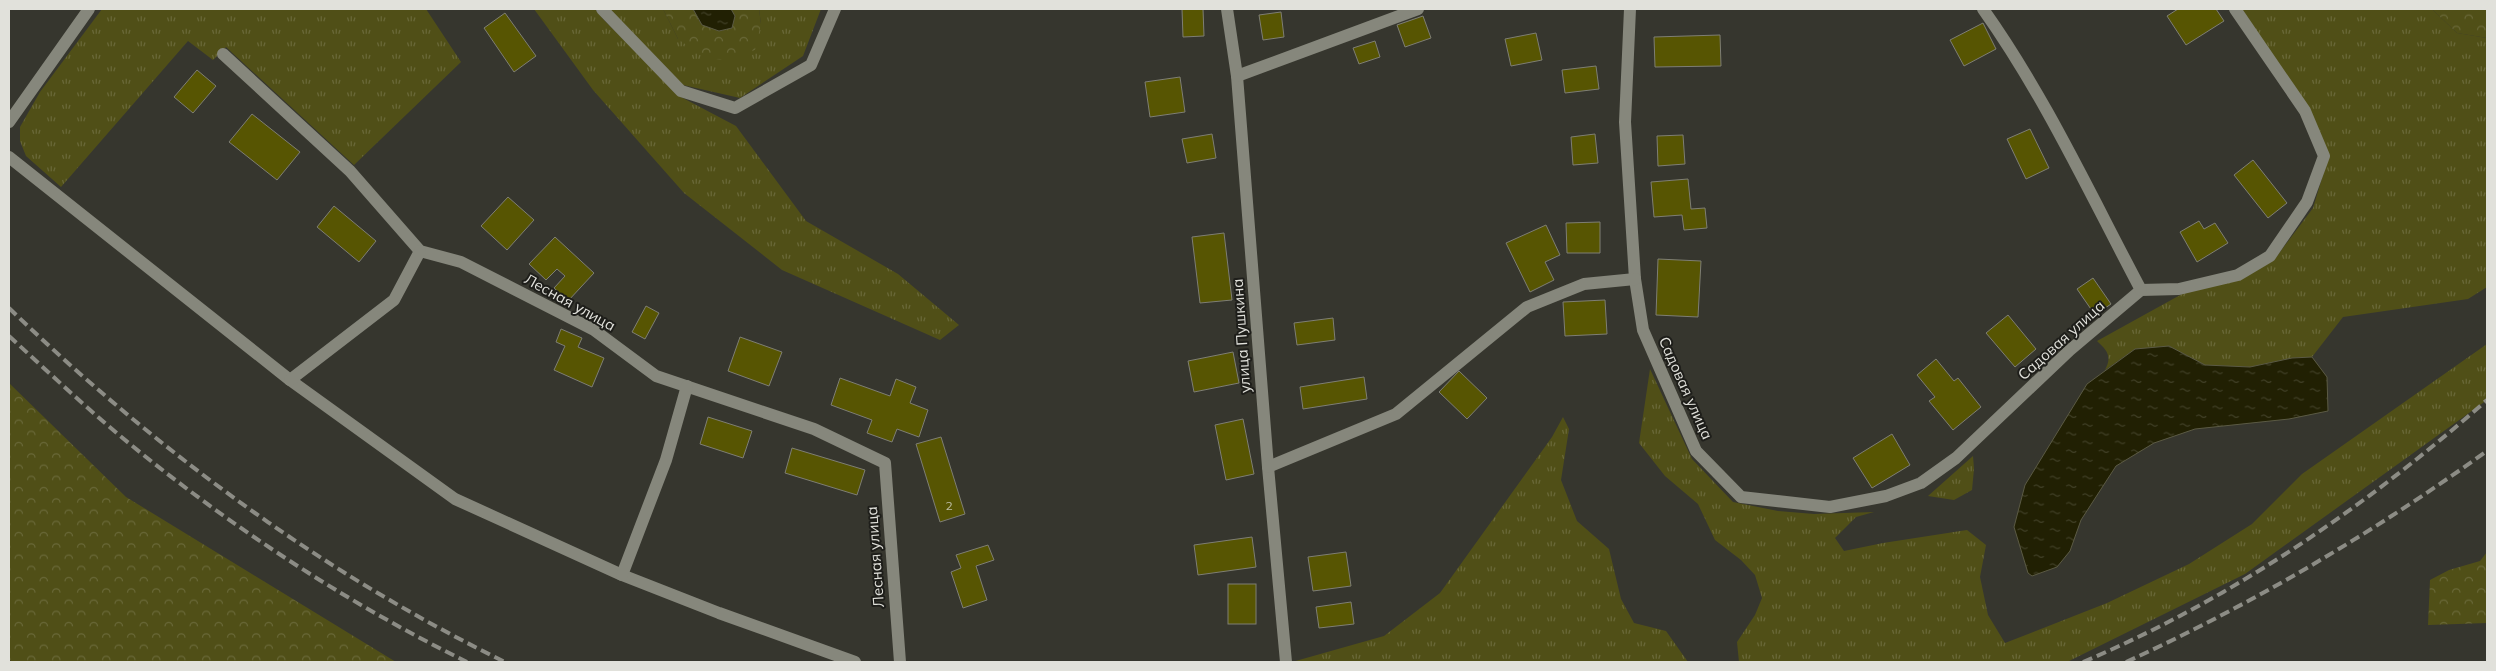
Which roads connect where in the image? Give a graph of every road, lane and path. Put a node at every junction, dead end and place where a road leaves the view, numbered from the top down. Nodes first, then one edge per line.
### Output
1 (89, 9) edge
2 (602, 9) edge
3 (835, 9) edge
4 (1227, 9) edge
5 (1418, 9) edge
6 (1630, 9) edge
7 (1984, 9) edge
8 (2235, 9) edge
9 (223, 54) dead end
10 (1237, 76) junction
11 (9, 122) edge
12 (9, 157) edge
13 (420, 251) junction
14 (1635, 279) junction
15 (2141, 290) junction
16 (290, 380) junction
17 (687, 386) junction
18 (1268, 467) junction
19 (622, 575) junction
20 (856, 662) edge
21 (900, 662) edge
22 (1286, 662) edge

1 - 11 street
2 - 3 street
4 - 10 street, улица Пушкина
5 - 10 street
6 - 14 street, Садовая улица
7 - 15 street
8 - 15 street
9 - 13 street
10 - 18 street, улица Пушкина
12 - 16 street
13 - 16 street
13 - 17 street, Лесная улица
14 - 15 street, Садовая улица
14 - 18 street
16 - 19 street
17 - 19 street
17 - 21 street, Лесная улица
18 - 22 street, улица Пушкина
19 - 20 street

